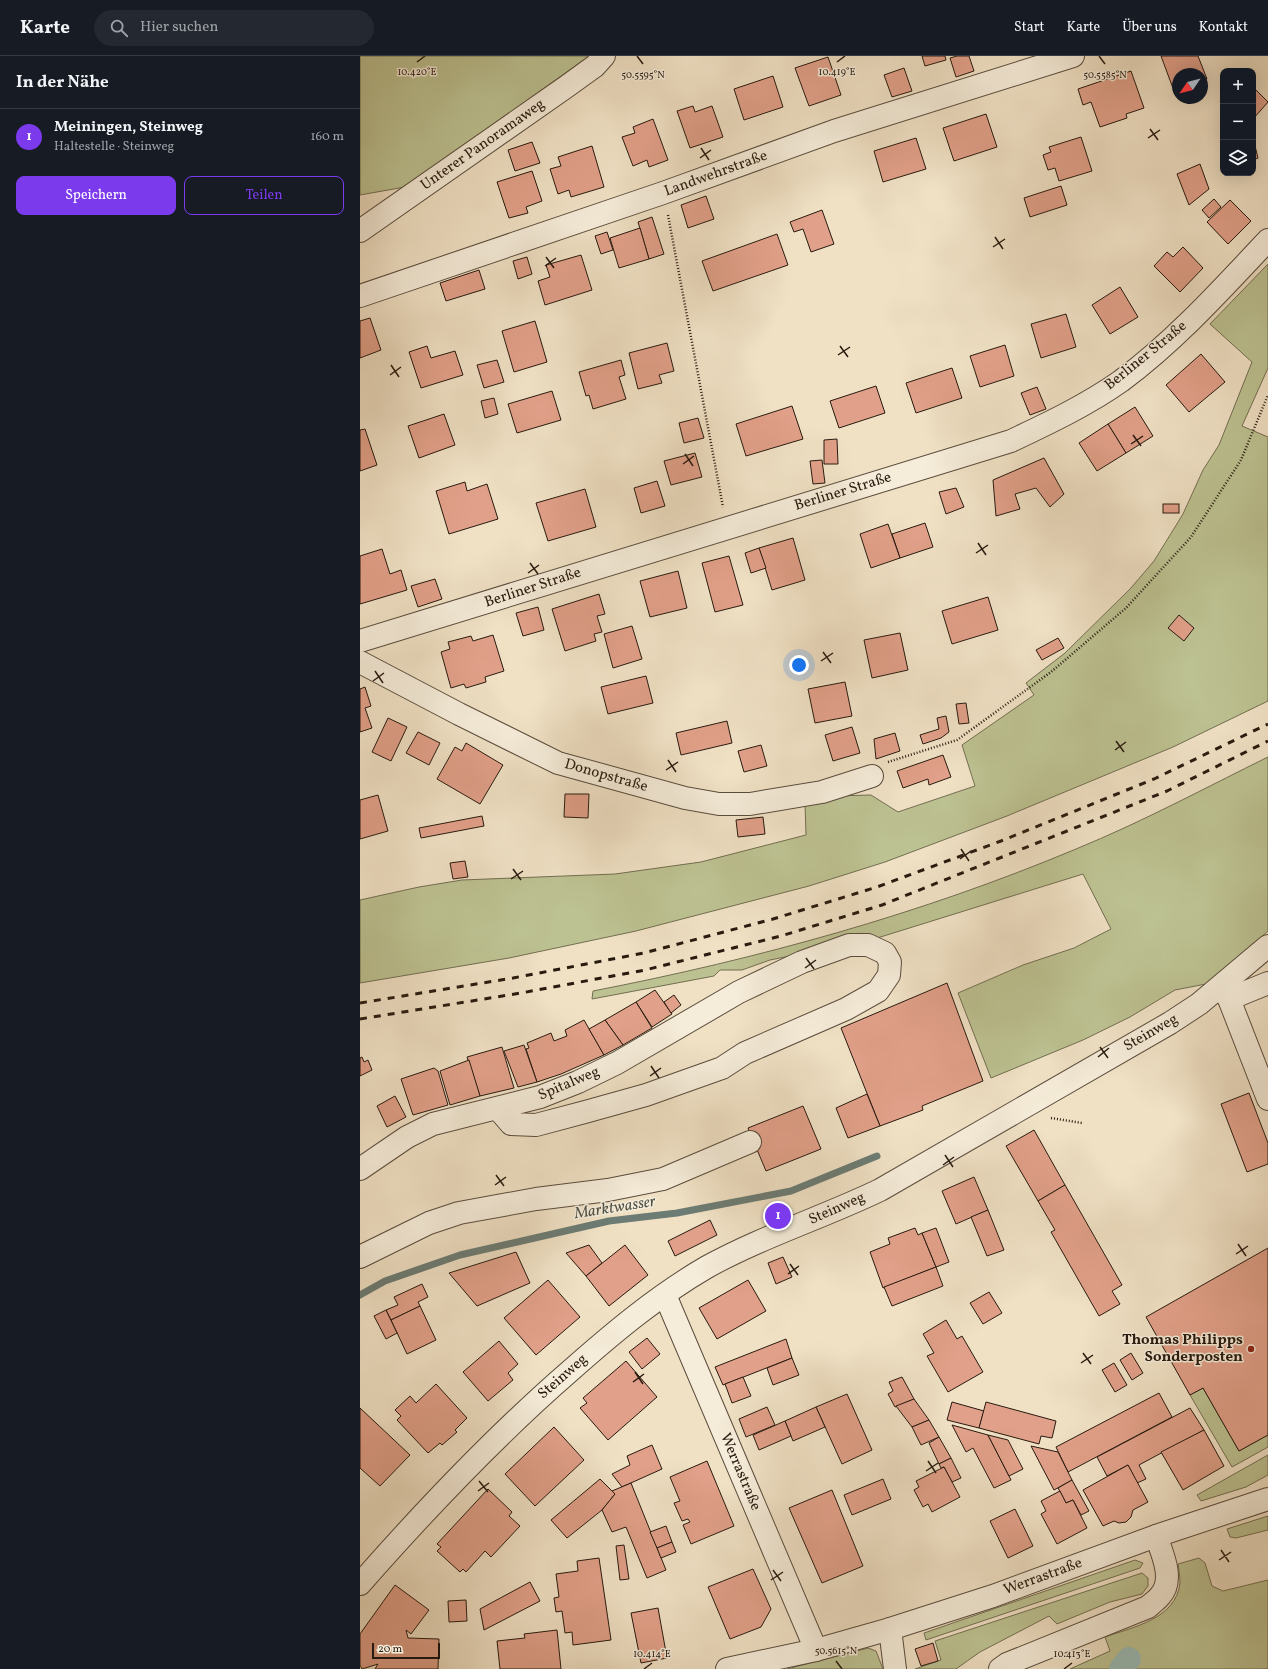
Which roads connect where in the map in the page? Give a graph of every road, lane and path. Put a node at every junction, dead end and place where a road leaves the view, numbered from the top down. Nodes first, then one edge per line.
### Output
1 (604, 56) edge
2 (1073, 56) edge
3 (663, 193) junction
4 (360, 231) edge
5 (1268, 240) edge
6 (360, 296) edge
7 (1268, 395) edge
8 (727, 527) junction
9 (360, 641) edge
10 (360, 662) edge
11 (872, 776) joint
12 (1268, 946) edge
13 (1268, 983) edge
14 (1225, 993) junction
15 (1268, 1099) edge
16 (498, 1109) junction
17 (750, 1142) dead end
18 (360, 1169) edge
19 (360, 1257) edge
20 (665, 1295) junction
21 (1268, 1499) edge
22 (1156, 1536) junction
23 (360, 1584) edge
24 (890, 1629) junction
25 (816, 1650) junction
26 (727, 1669) edge
27 (895, 1669) edge
28 (1000, 1669) edge

1 - 4 street, Unterer Panoramaweg
2 - 3 street, Landwehrstraße
3 - 6 street, Landwehrstraße
3 - 8 path
5 - 8 street, Berliner Straße
7 - 11 path
8 - 9 street, Berliner Straße
10 - 11 street, Donopstraße
12 - 14 street
13 - 14 street
14 - 15 street
14 - 20 street, Steinweg
16 - 16 street, Spitalweg
16 - 18 street, Spitalweg
17 - 19 street
20 - 23 street, Steinweg
20 - 25 street, Werrastraße
21 - 22 street, Werrastraße
22 - 24 street, Werrastraße
22 - 28 street
24 - 25 street, Werrastraße
24 - 27 street
25 - 26 street, Werrastraße

